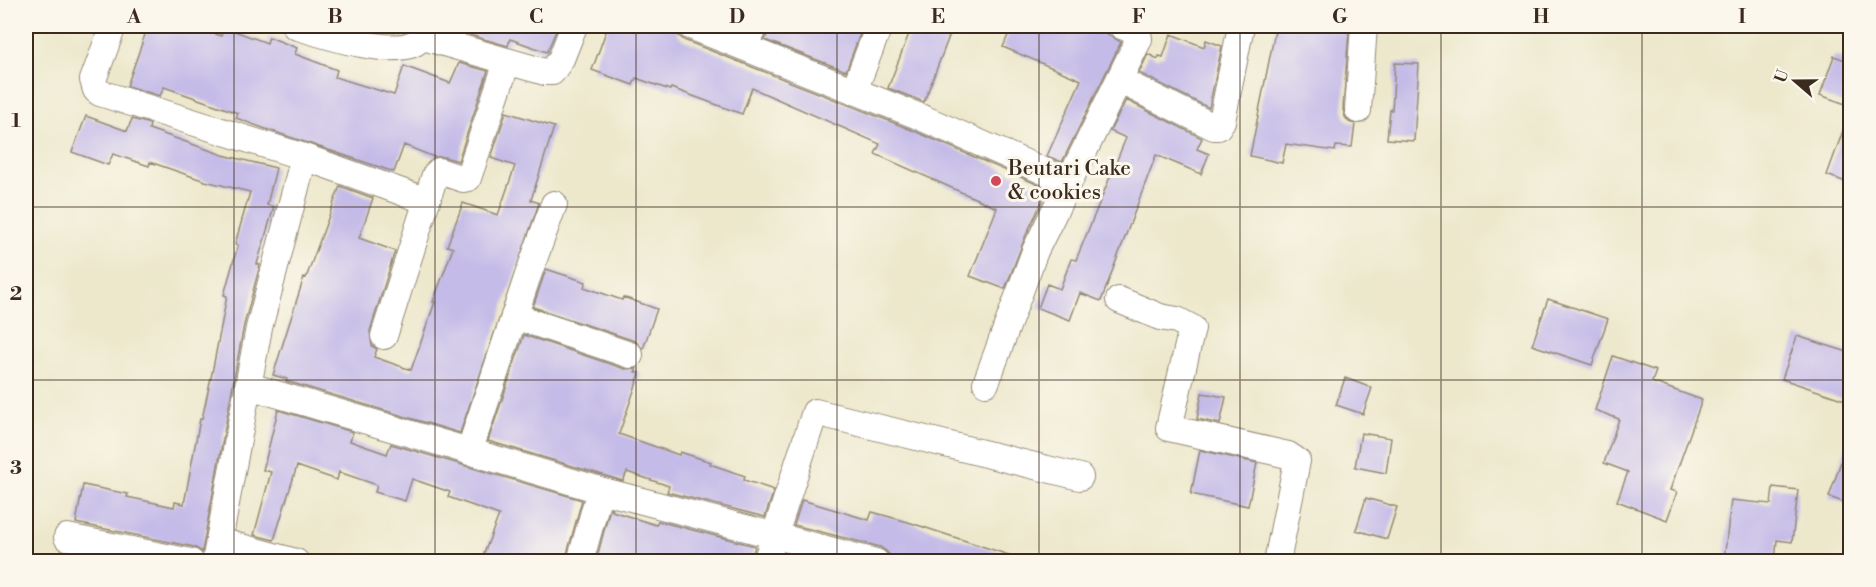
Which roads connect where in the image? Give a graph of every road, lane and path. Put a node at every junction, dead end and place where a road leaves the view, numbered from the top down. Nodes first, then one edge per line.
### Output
1 (113, 26) edge
2 (295, 26) edge
3 (574, 26) edge
4 (690, 26) edge
5 (879, 26) edge
6 (1122, 26) edge
7 (1241, 26) edge
8 (1364, 26) edge
9 (427, 32) edge
10 (750, 36) edge
11 (507, 62) junction
12 (1119, 80) junction
13 (854, 91) junction
14 (1358, 110) dead end
15 (304, 157) junction
16 (1069, 182) junction
17 (427, 201) junction
18 (554, 204) dead end
19 (1119, 300) dead end
20 (514, 316) junction
21 (384, 336) dead end
22 (630, 356) dead end
23 (986, 383) dead end
24 (249, 386) junction
25 (469, 452) junction
26 (1080, 477) dead end
27 (600, 490) junction
28 (775, 535) junction
29 (67, 537) dead end
30 (217, 551) edge
31 (191, 561) edge
32 (296, 561) edge
33 (580, 561) edge
34 (766, 561) edge
35 (876, 561) edge
36 (1277, 561) edge

1 - 15 street
2 - 9 street
3 - 11 street
4 - 10 street
5 - 13 street
6 - 12 street
7 - 12 street
8 - 14 street
9 - 11 street
10 - 13 street
11 - 17 street
12 - 16 street
13 - 16 street
15 - 17 street
15 - 24 street
16 - 23 street
17 - 21 street
18 - 20 street
19 - 36 street
20 - 22 street
20 - 25 street
24 - 25 street
24 - 30 street
25 - 27 street
26 - 28 street
27 - 28 street
27 - 33 street
28 - 34 street
28 - 35 street
29 - 31 street
30 - 32 street

